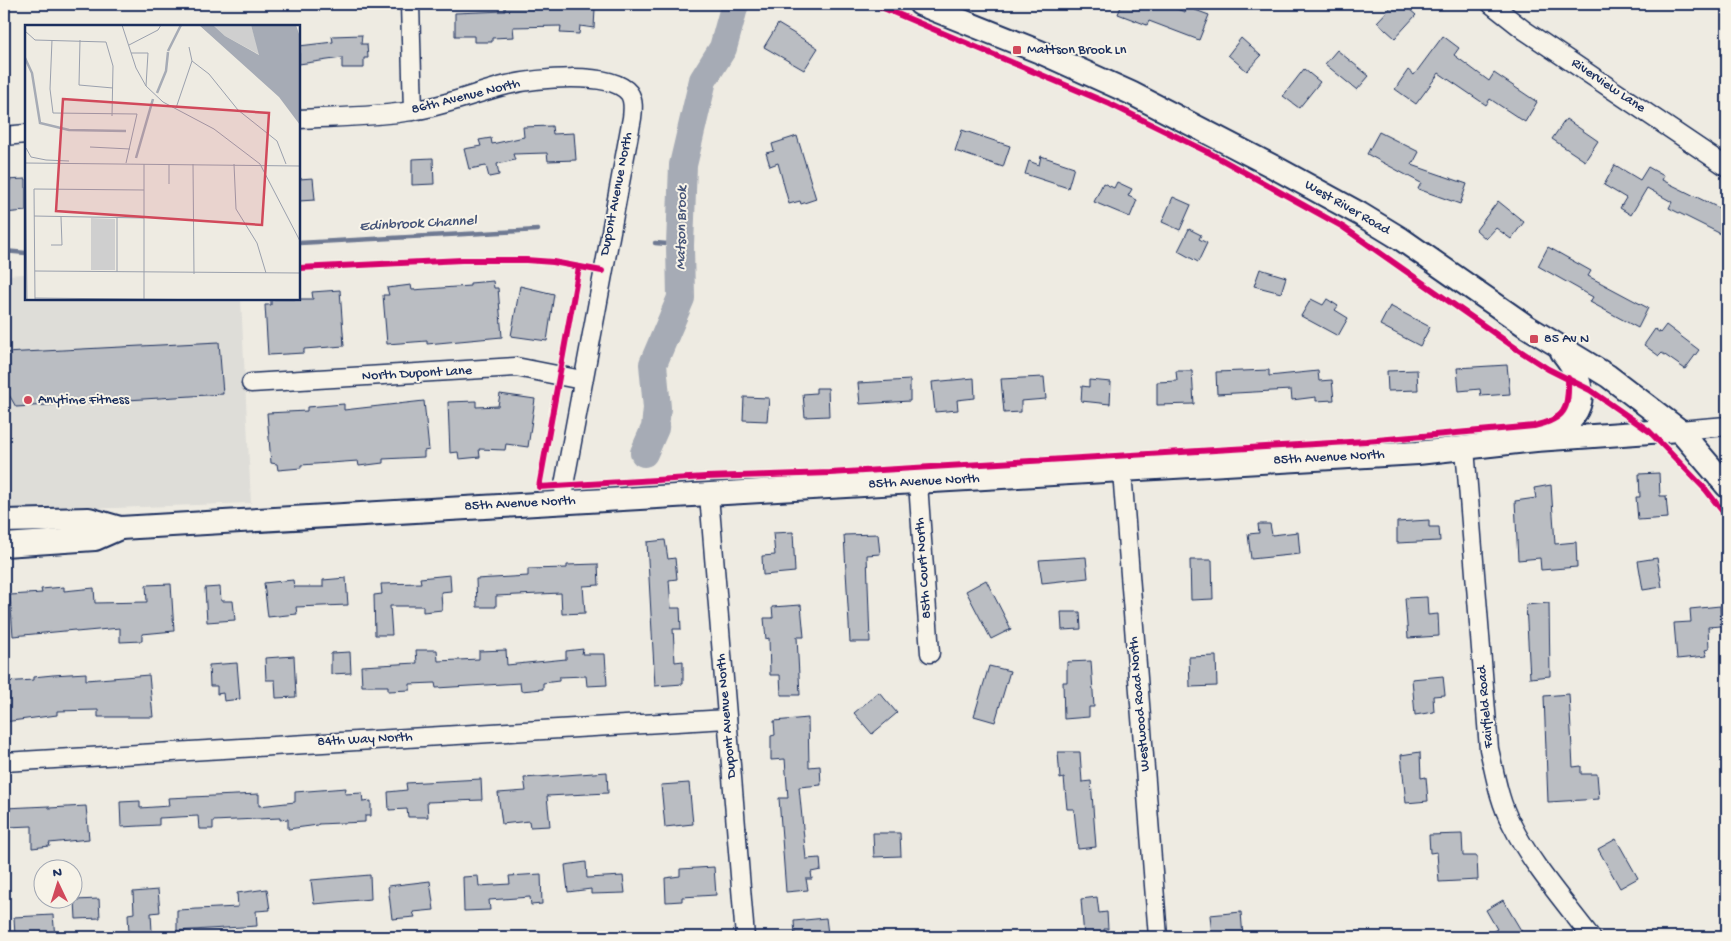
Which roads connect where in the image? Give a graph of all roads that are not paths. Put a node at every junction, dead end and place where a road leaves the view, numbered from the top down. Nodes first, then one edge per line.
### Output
1 (410, 4) edge
2 (920, 4) edge
3 (1491, 4) edge
4 (946, 9) edge
5 (630, 93) joint
6 (413, 111) junction
7 (300, 119) edge
8 (25, 134) edge
9 (4, 136) edge
10 (1727, 167) edge
11 (1558, 347) junction
12 (582, 380) junction
13 (251, 383) dead end
14 (1727, 426) edge
15 (1679, 430) junction
16 (1536, 440) junction
17 (1465, 448) junction
18 (1122, 471) junction
19 (918, 483) junction
20 (1727, 486) edge
21 (709, 495) junction
22 (564, 502) junction
23 (4, 521) edge
24 (120, 528) junction
25 (4, 545) edge
26 (930, 653) dead end
27 (727, 719) junction
28 (4, 762) edge
29 (745, 937) edge
30 (1158, 937) edge
31 (1591, 937) edge

1 - 6 street
2 - 4 street, West River Road
3 - 10 street, Riverview Lane
4 - 11 street, West River Road
5 - 6 street, 86th Avenue North
5 - 12 street, Dupont Avenue North
6 - 7 street, 86th Avenue North
8 - 9 street
11 - 15 street, West River Road
11 - 16 street
12 - 13 street, North Dupont Lane
12 - 22 street, Dupont Avenue North
14 - 15 street, 85th Avenue North
15 - 16 street, 85th Avenue North
15 - 20 street, West River Road
16 - 17 street, 85th Avenue North
17 - 18 street, 85th Avenue North
17 - 31 street, Fairfield Road
18 - 19 street, 85th Avenue North
18 - 30 street, Westwood Road North
19 - 21 street, 85th Avenue North
19 - 26 street, 85th Court North
21 - 22 street, 85th Avenue North
21 - 27 street, Dupont Avenue North
22 - 24 street, 85th Avenue North
23 - 24 street, 85th Avenue North
24 - 25 street, 85th Avenue North
27 - 28 street, 84th Way North
27 - 29 street, Dupont Avenue North

